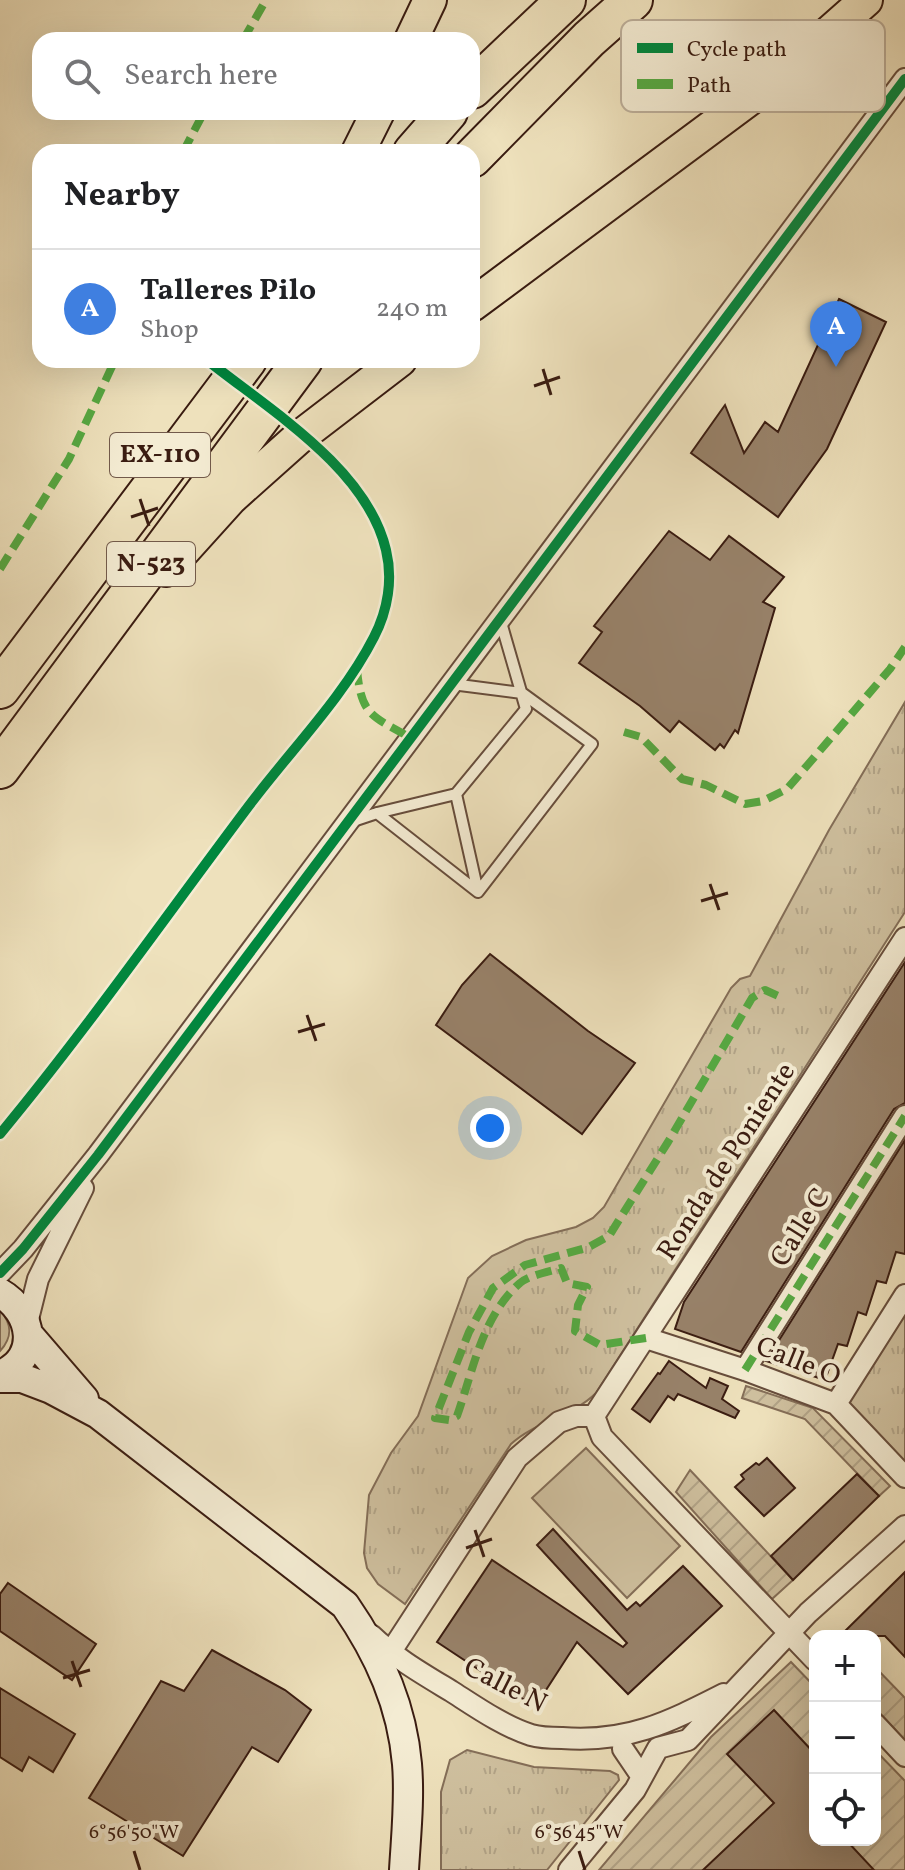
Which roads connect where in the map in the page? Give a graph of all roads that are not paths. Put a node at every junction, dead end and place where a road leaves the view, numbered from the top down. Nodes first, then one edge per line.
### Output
1 (430, 0) edge
2 (566, 0) edge
3 (633, 0) edge
4 (866, 0) edge
5 (843, 20) edge
6 (415, 32) edge
7 (905, 79) edge
8 (480, 81) edge
9 (885, 106) edge
10 (732, 112) edge
11 (880, 112) edge
12 (374, 120) edge
13 (441, 120) edge
14 (362, 144) edge
15 (420, 144) edge
16 (480, 150) edge
17 (480, 299) edge
18 (218, 368) edge
19 (241, 368) edge
20 (297, 368) edge
21 (390, 368) edge
22 (103, 554) junction
23 (500, 619) junction
24 (452, 684) junction
25 (62, 685) junction
26 (0, 689) edge
27 (522, 693) junction
28 (0, 769) edge
29 (456, 794) junction
30 (377, 813) junction
31 (347, 823) junction
32 (478, 892) junction
33 (905, 938) edge
34 (905, 1116) edge
35 (98, 1155) junction
36 (0, 1273) edge
37 (0, 1293) edge
38 (905, 1295) edge
39 (28, 1329) junction
40 (646, 1338) junction
41 (745, 1370) junction
42 (0, 1377) edge
43 (836, 1404) junction
44 (98, 1414) junction
45 (594, 1416) junction
46 (905, 1477) edge
47 (905, 1526) edge
48 (353, 1615) junction
49 (790, 1633) junction
50 (394, 1647) junction
51 (809, 1654) edge
52 (735, 1689) junction
53 (652, 1727) junction
54 (881, 1730) edge
55 (535, 1737) junction
56 (658, 1748) junction
57 (623, 1749) junction
58 (905, 1756) edge
59 (642, 1777) junction
60 (404, 1870) edge
61 (569, 1870) edge

1 - 6 main road
2 - 8 highway
3 - 16 highway
4 - 5 main road
7 - 9 street
10 - 17 main road
11 - 23 street
12 - 14 main road
13 - 15 highway
18 - 22 main road, EX-110
19 - 22 highway, N-523
20 - 25 highway, N-523
21 - 25 main road
22 - 26 highway, N-523
23 - 24 street
23 - 27 lane
24 - 27 lane
24 - 31 street
25 - 28 highway, N-523
27 - 29 lane
27 - 32 lane
29 - 30 lane
29 - 32 lane
30 - 31 lane
30 - 32 lane
31 - 35 street
33 - 40 street, Ronda de Poniente
34 - 41 street, Calle C
35 - 36 street
35 - 39 street
37 - 39 main road
38 - 43 street
39 - 42 main road
39 - 44 main road
40 - 41 street, Calle O
40 - 45 street, Ronda de Poniente
41 - 43 street, Calle O
42 - 44 main road
43 - 46 street, Calle O
44 - 48 main road
45 - 49 street
45 - 50 street
47 - 49 street
48 - 50 street, Calle N
48 - 60 main road
49 - 51 street
49 - 52 street
50 - 55 street, Calle N
52 - 53 street, Calle N
52 - 56 street
53 - 55 street, Calle N
53 - 56 street
54 - 58 street
55 - 57 street
56 - 57 street
56 - 59 street
57 - 59 street
59 - 61 street

